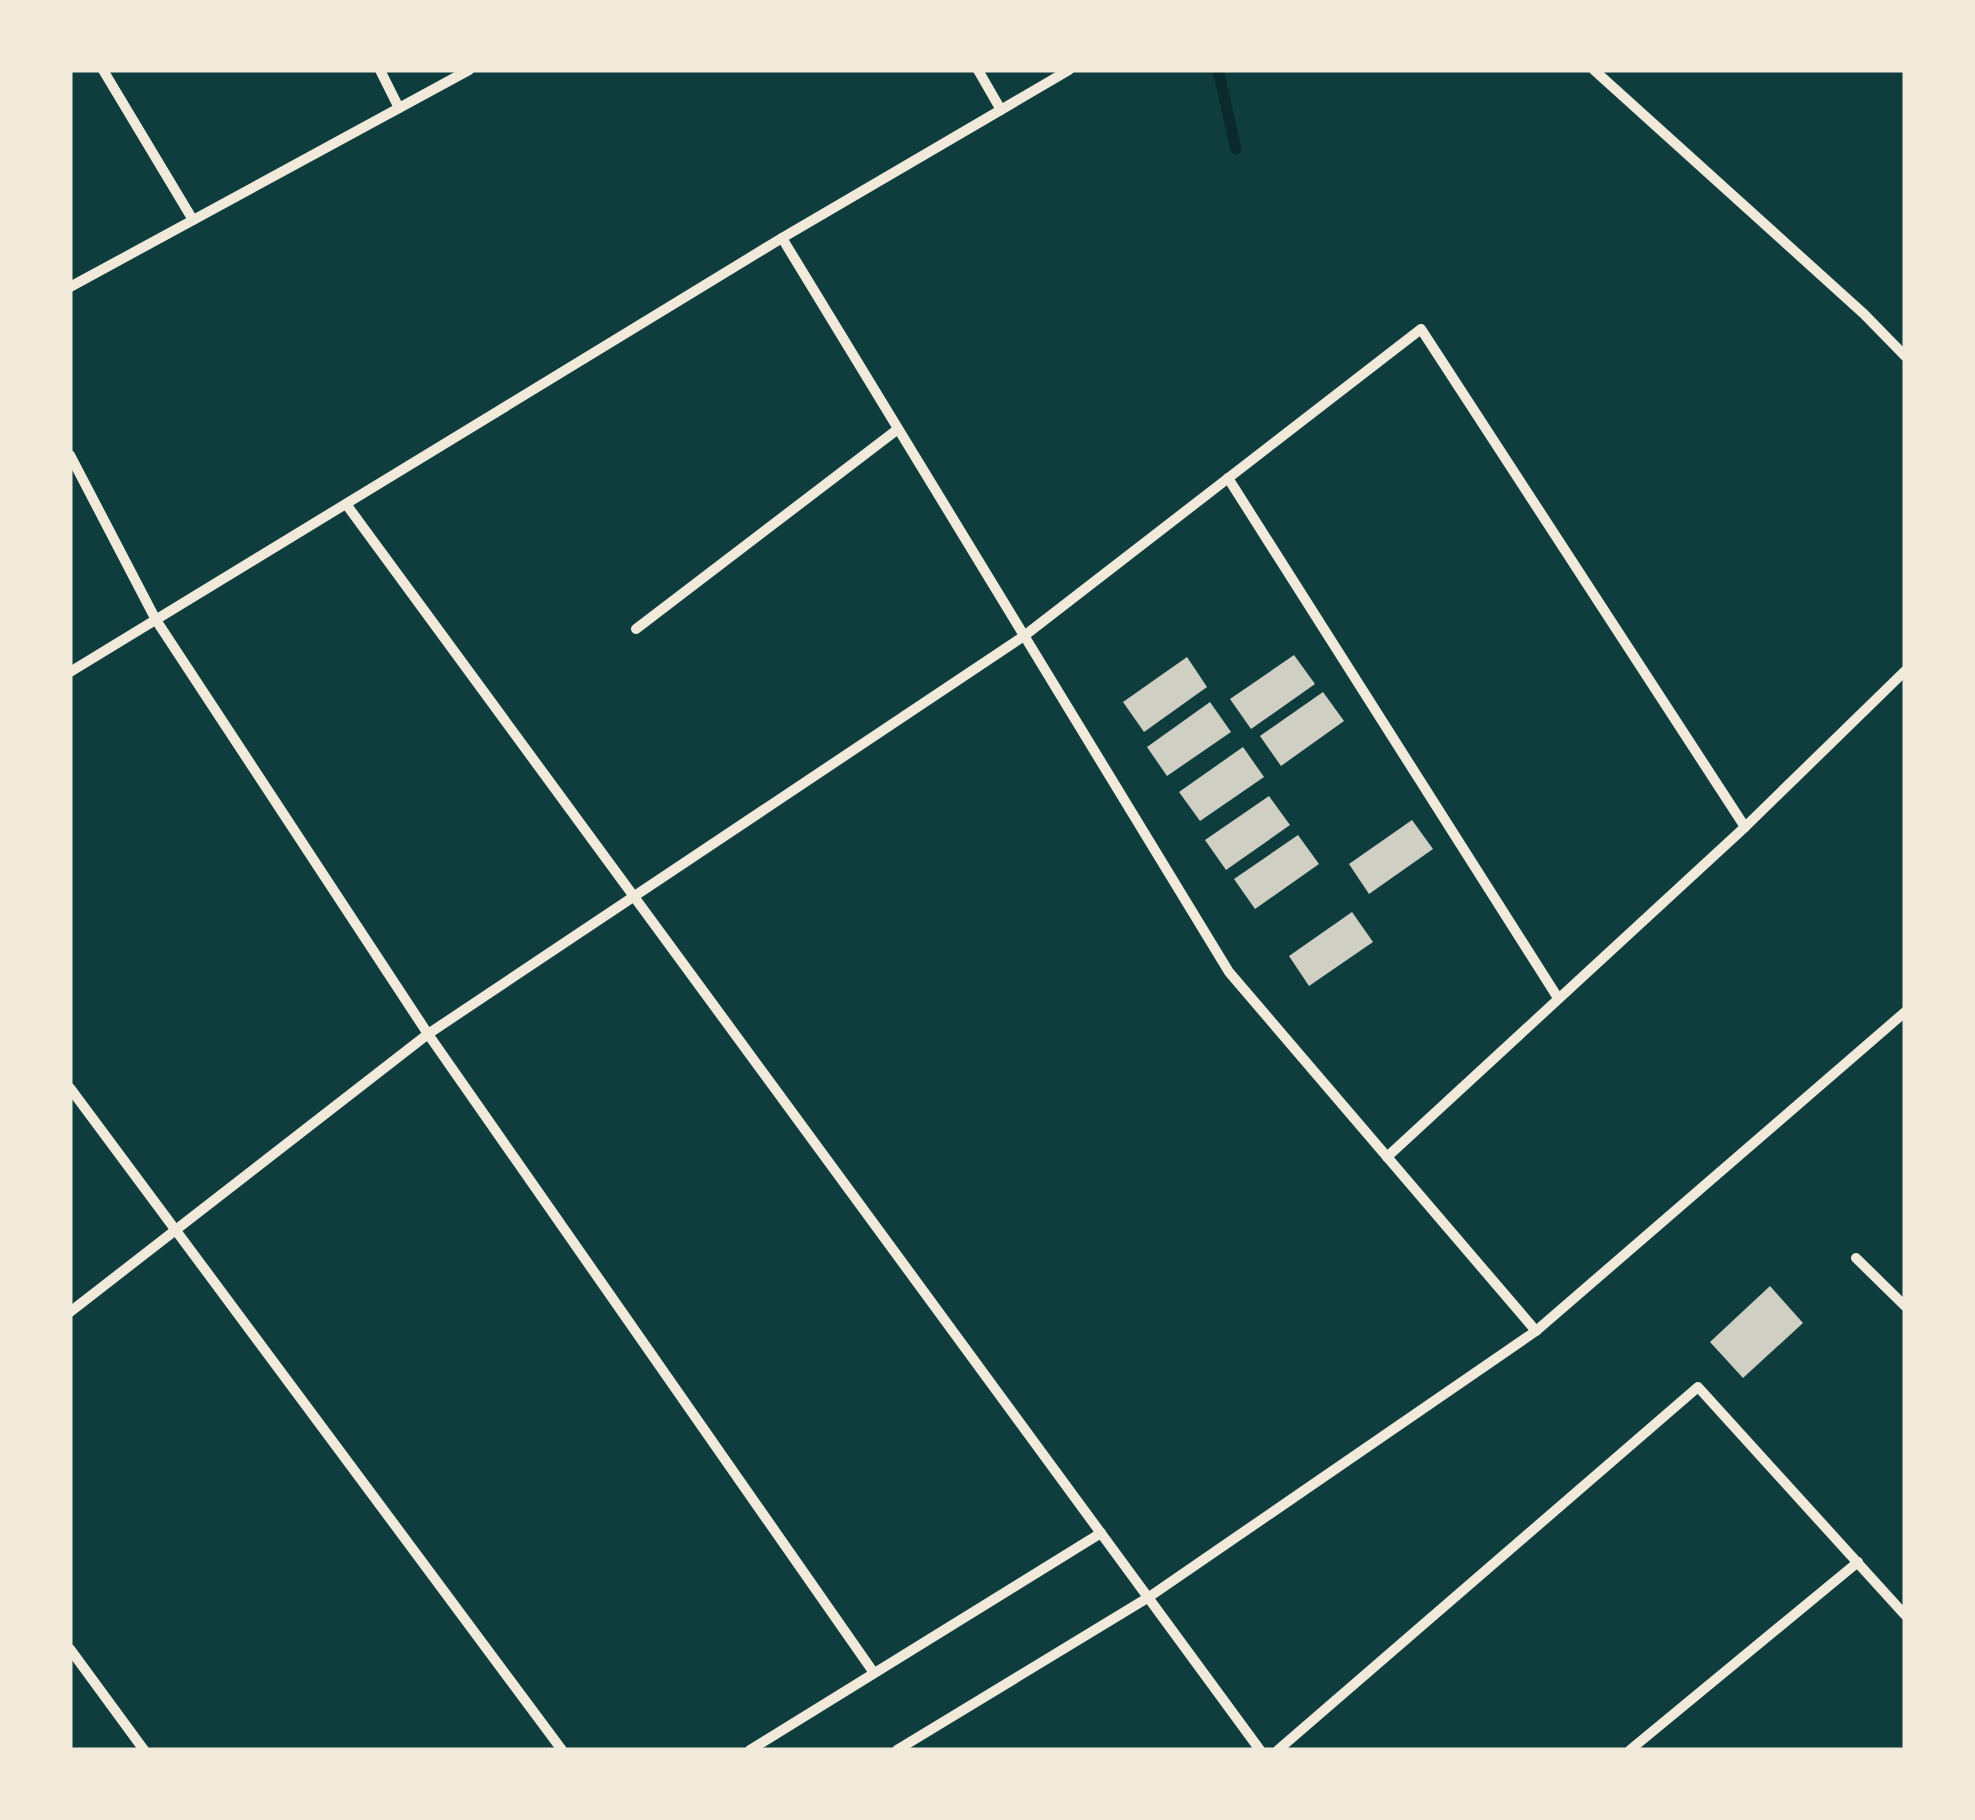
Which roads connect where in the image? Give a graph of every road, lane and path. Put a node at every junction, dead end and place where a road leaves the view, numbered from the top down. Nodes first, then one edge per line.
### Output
1 (103, 70) edge
2 (380, 70) edge
3 (469, 70) edge
4 (978, 70) edge
5 (1069, 70) edge
6 (1594, 70) edge
7 (400, 108) junction
8 (1001, 110) junction
9 (193, 220) junction
10 (782, 238) junction
11 (70, 287) edge
12 (1905, 356) edge
13 (898, 430) junction
14 (70, 455) edge
15 (1228, 478) junction
16 (346, 504) junction
17 (156, 620) junction
18 (636, 629) dead end
19 (1024, 636) junction
20 (1905, 671) edge
21 (70, 672) edge
22 (1745, 827) junction
23 (635, 897) junction
24 (1558, 998) junction
25 (1905, 1012) edge
26 (428, 1034) junction
27 (70, 1088) edge
28 (1387, 1157) junction
29 (175, 1230) junction
30 (1856, 1258) dead end
31 (1905, 1306) edge
32 (70, 1312) edge
33 (1536, 1331) junction
34 (1102, 1532) junction
35 (1858, 1562) junction
36 (1149, 1598) junction
37 (1905, 1614) edge
38 (71, 1651) edge
39 (874, 1673) junction
40 (919, 1737) junction
41 (144, 1750) edge
42 (562, 1750) edge
43 (750, 1750) edge
44 (897, 1750) edge
45 (928, 1750) edge
46 (1260, 1750) edge
47 (1278, 1750) edge
48 (1630, 1750) edge

1 - 9 street
2 - 7 street
3 - 7 street
4 - 8 street
5 - 8 street
6 - 12 street
7 - 9 street
8 - 10 street
9 - 11 street
10 - 13 street
10 - 16 street
13 - 18 street
13 - 19 street
14 - 17 street
15 - 19 street
15 - 22 street
15 - 24 street
16 - 17 street
16 - 23 street
17 - 21 street
17 - 26 street
19 - 23 street
19 - 28 street
20 - 22 street
22 - 24 street
23 - 26 street
23 - 34 street
24 - 28 street
25 - 33 street
26 - 29 street
26 - 39 street
27 - 29 street
28 - 33 street
29 - 32 street
29 - 42 street
30 - 31 street
33 - 36 street
34 - 36 street
34 - 39 street
35 - 37 street
35 - 47 street
35 - 48 street
36 - 40 street
36 - 46 street
38 - 41 street
39 - 43 street
40 - 44 street
40 - 45 street

